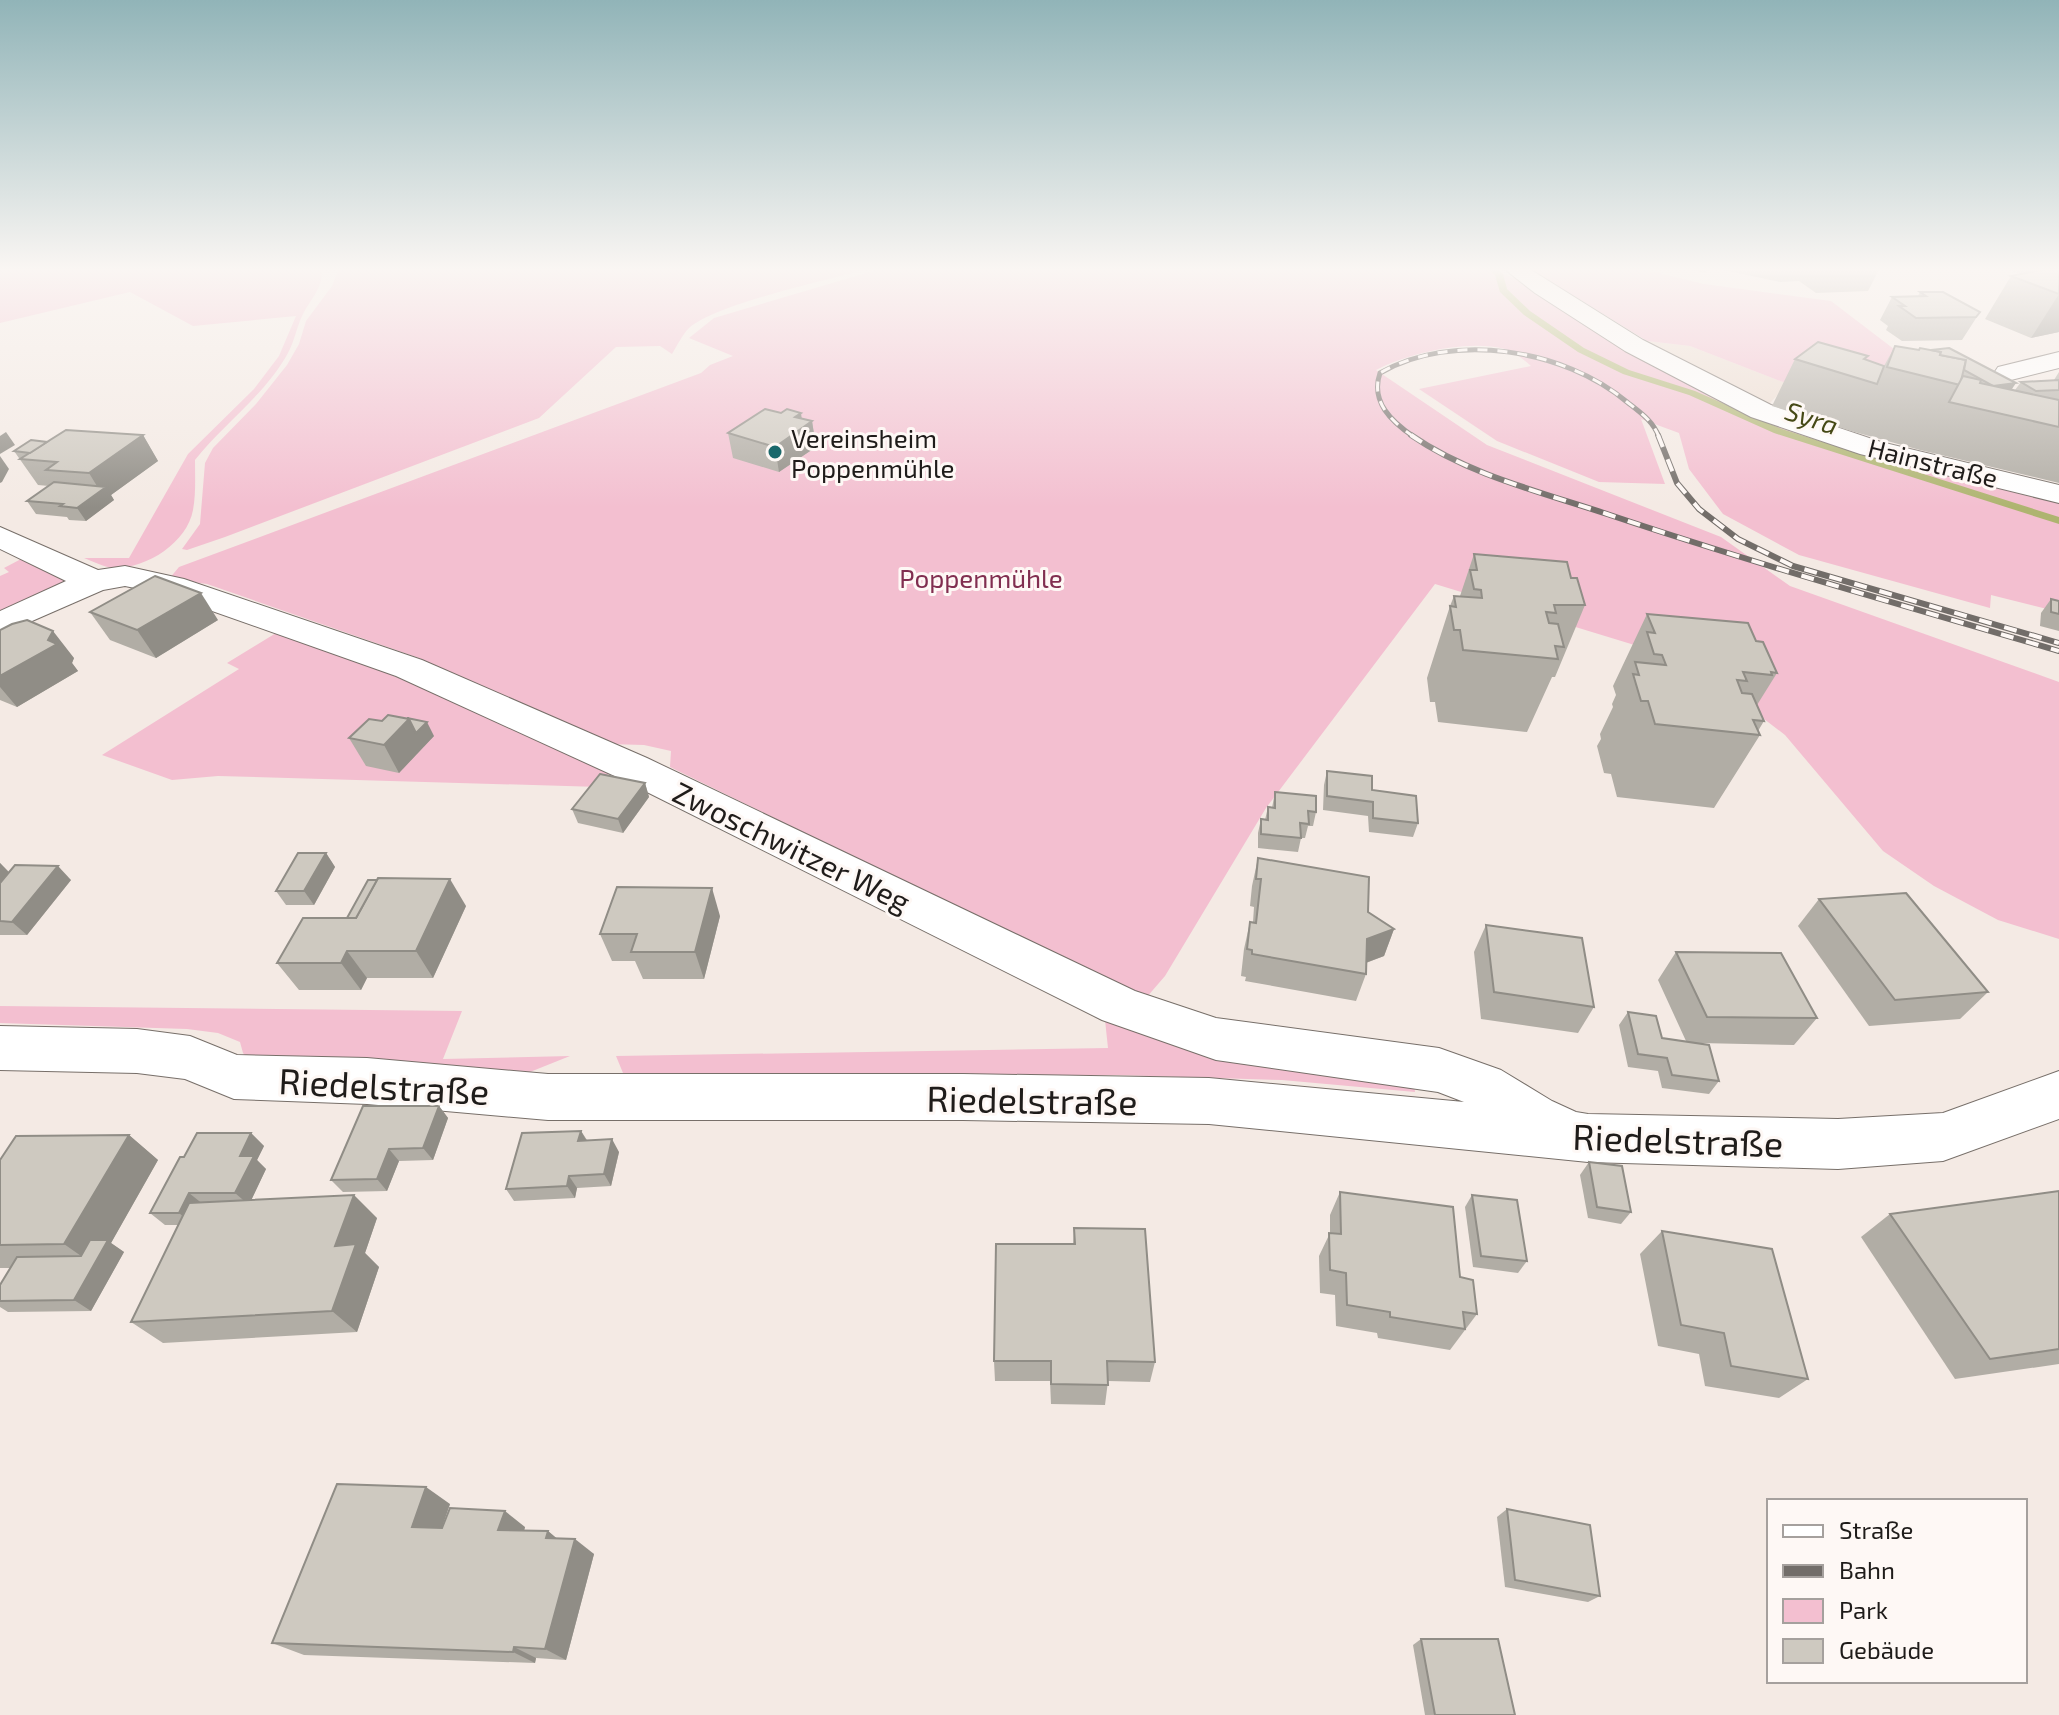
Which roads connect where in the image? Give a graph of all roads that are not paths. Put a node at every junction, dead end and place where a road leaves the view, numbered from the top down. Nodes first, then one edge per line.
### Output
1 (1640, 348) edge
2 (2059, 360) edge
3 (2007, 373) dead end
4 (2059, 494) edge
5 (0, 537) edge
6 (94, 581) junction
7 (0, 624) edge
8 (0, 1048) edge
9 (2059, 1094) edge
10 (1588, 1138) junction

1 - 4 street, Hainstraße
2 - 3 street
5 - 6 street, Zwoschwitzer Weg
6 - 7 street
6 - 10 street, Zwoschwitzer Weg
8 - 10 street, Riedelstraße
9 - 10 street, Riedelstraße

